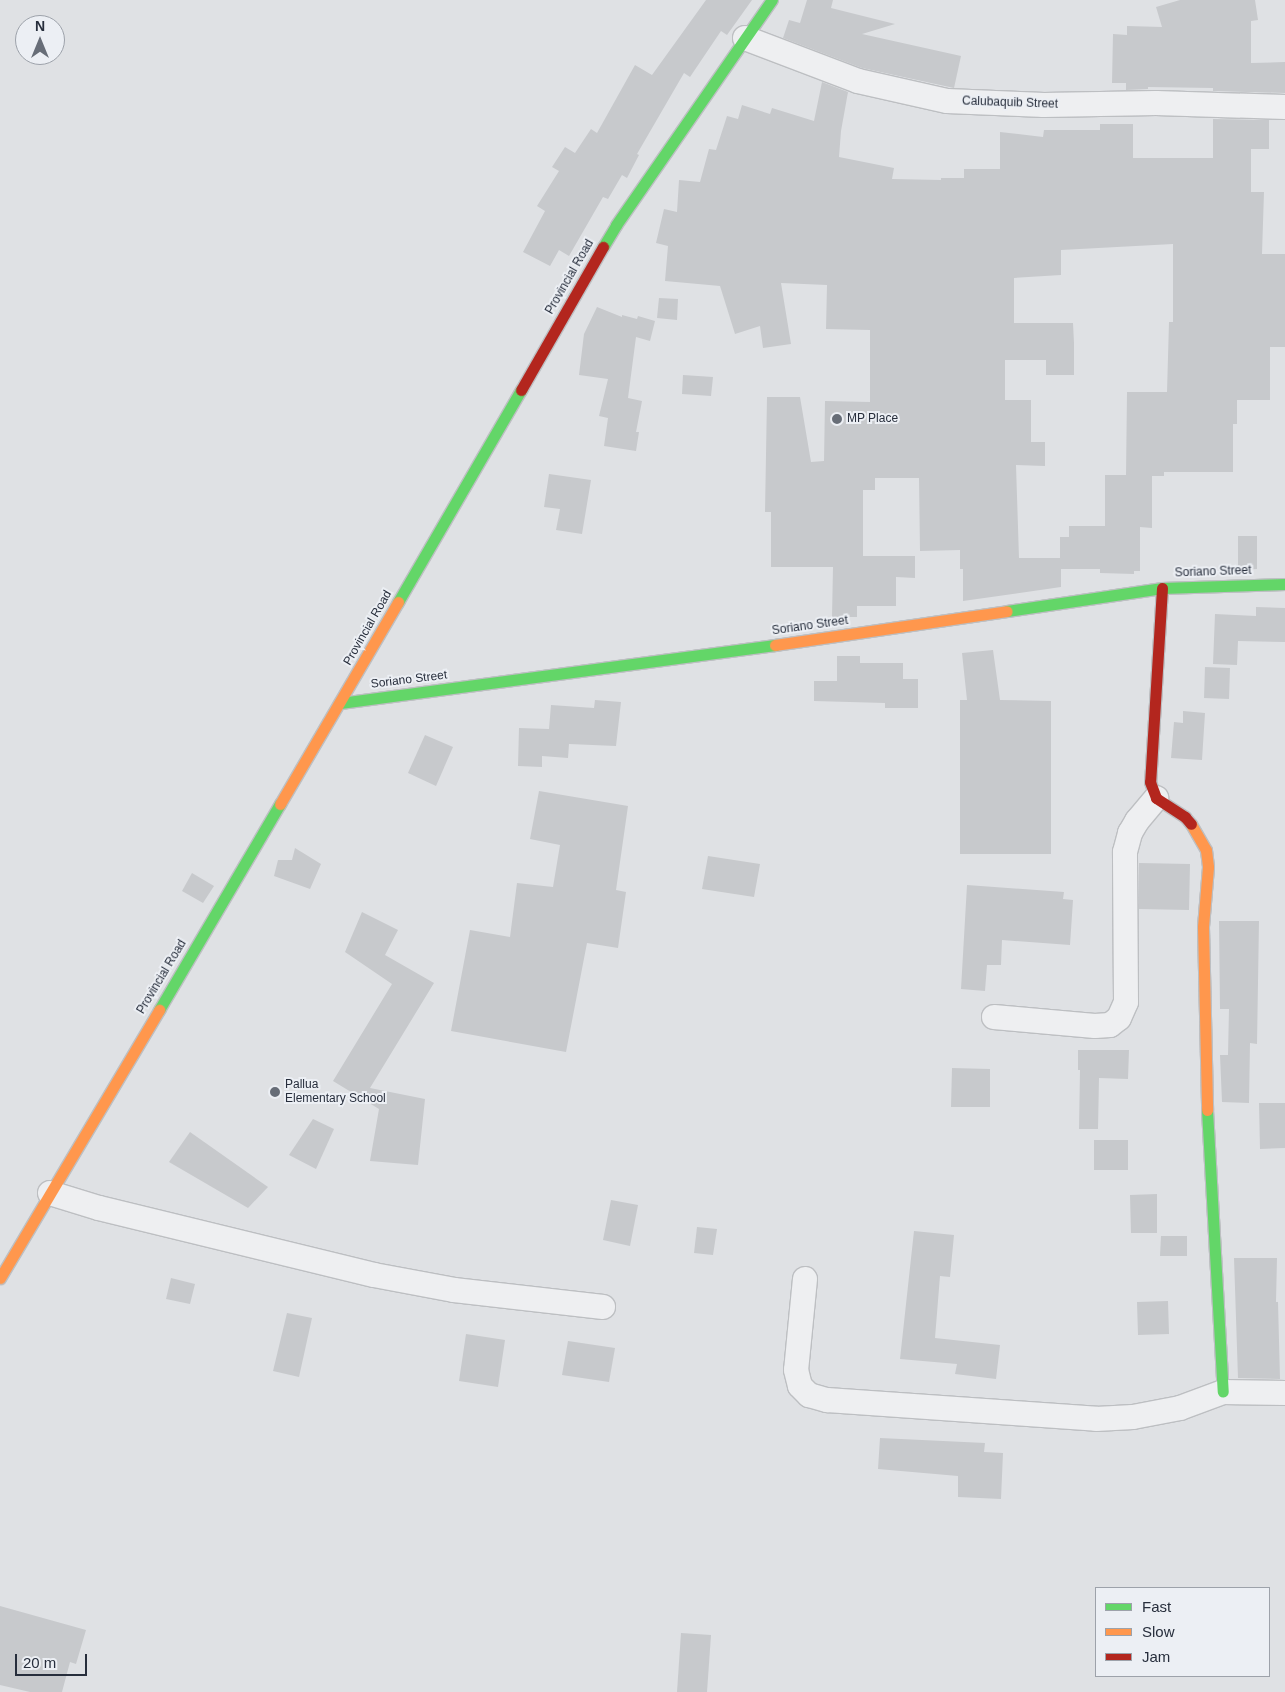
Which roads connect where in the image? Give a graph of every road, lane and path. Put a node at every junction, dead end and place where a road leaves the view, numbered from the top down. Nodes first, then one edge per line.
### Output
1 (772, 0) edge
2 (745, 38) junction
3 (1285, 107) edge
4 (1285, 584) edge
5 (1162, 588) junction
6 (340, 704) junction
7 (1156, 798) junction
8 (994, 1017) dead end
9 (50, 1193) junction
10 (0, 1278) edge
11 (805, 1279) dead end
12 (603, 1307) dead end
13 (1224, 1392) junction
14 (1285, 1393) edge

1 - 2 street, Provincial Road
2 - 3 street, Calubaquib Street
2 - 6 street, Provincial Road
4 - 5 street, Soriano Street
5 - 6 street, Soriano Street
5 - 7 street
6 - 9 street, Provincial Road
7 - 8 street
7 - 13 street
9 - 10 street, Provincial Road
9 - 12 street
11 - 13 street
13 - 14 street

